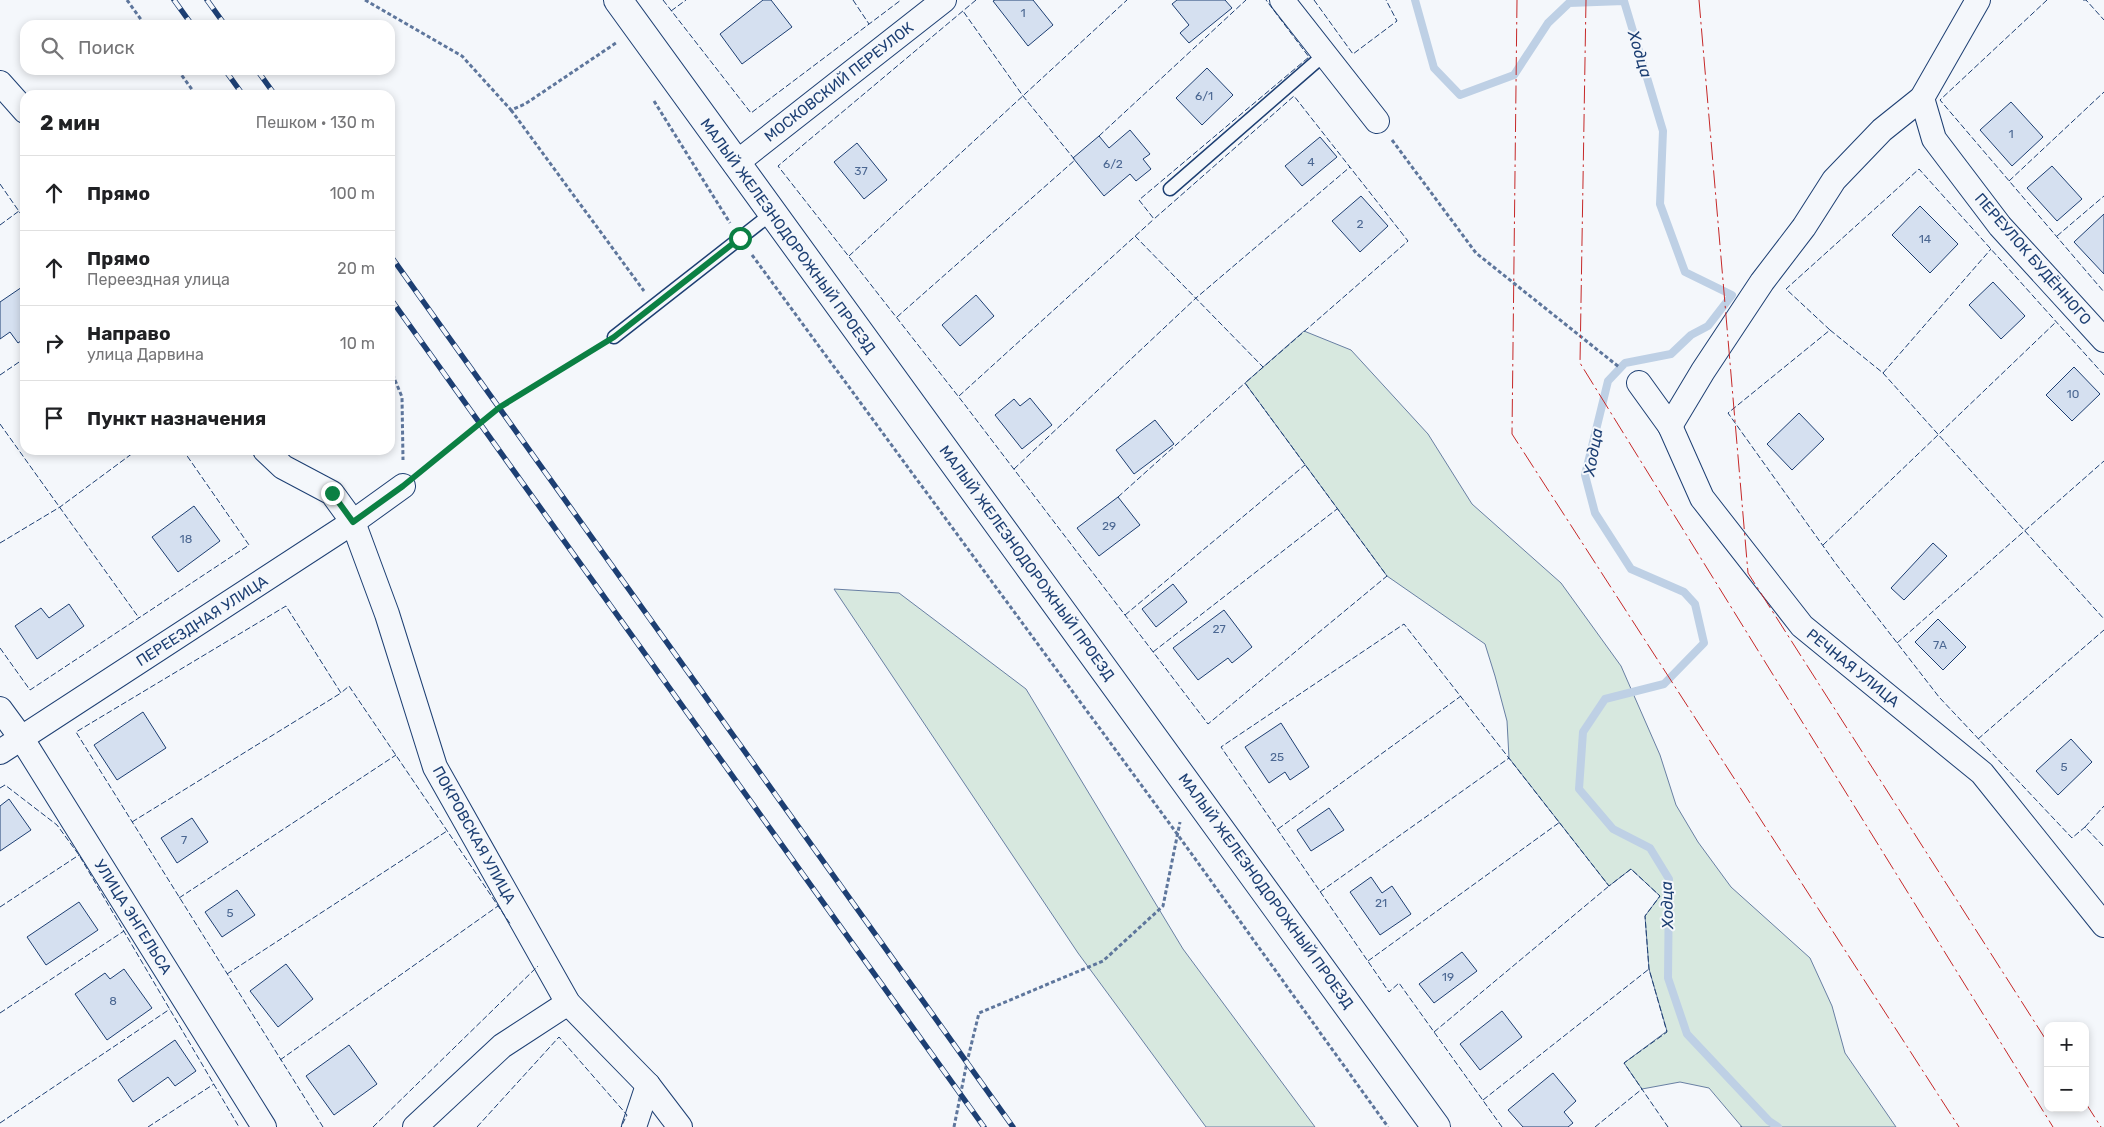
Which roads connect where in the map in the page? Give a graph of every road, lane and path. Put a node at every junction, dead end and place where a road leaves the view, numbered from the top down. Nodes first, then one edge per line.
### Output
1 (127, 0) edge
2 (365, 0) edge
3 (618, 0) edge
4 (944, 0) edge
5 (1282, 0) edge
6 (1978, 0) edge
7 (141, 20) edge
8 (613, 35) dead end
9 (1325, 54) junction
10 (182, 75) edge
11 (0, 83) edge
12 (192, 90) edge
13 (1922, 98) junction
14 (653, 99) dead end
15 (20, 105) edge
16 (510, 110) junction
17 (1377, 120) joint
18 (735, 164) junction
19 (1170, 189) dead end
20 (771, 214) junction
21 (740, 238) junction
22 (654, 305) junction
23 (614, 337) joint
24 (2104, 340) edge
25 (395, 380) edge
26 (1639, 383) joint
27 (1670, 426) junction
28 (271, 455) edge
29 (403, 486) junction
30 (353, 522) junction
31 (0, 709) edge
32 (22, 739) junction
33 (0, 752) edge
34 (1187, 782) junction
35 (1178, 835) junction
36 (2104, 925) edge
37 (568, 1003) junction
38 (648, 1085) junction
39 (264, 1127) edge
40 (415, 1127) edge
41 (634, 1127) edge
42 (680, 1127) edge
43 (954, 1127) edge
44 (1388, 1127) edge
45 (1436, 1127) edge

1 - 7 path
2 - 16 path
3 - 18 street, МАЛЫЙ ЖЕЛЕЗНОДОРОЖНЫЙ ПРОЕЗД
4 - 18 street, МОСКОВСКИЙ ПЕРЕУЛОК
5 - 9 street
6 - 13 street
8 - 16 path
9 - 17 street
9 - 19 lane
10 - 12 path
11 - 15 street
13 - 24 street, ПЕРЕУЛОК БУДЁННОГО
13 - 27 street
14 - 21 path
16 - 22 path
17 - 26 path
18 - 20 street, МАЛЫЙ ЖЕЛЕЗНОДОРОЖНЫЙ ПРОЕЗД
20 - 21 lane
20 - 34 street, МАЛЫЙ ЖЕЛЕЗНОДОРОЖНЫЙ ПРОЕЗД
21 - 22 lane
21 - 35 path
22 - 23 lane
23 - 29 path
25 - 29 path
26 - 27 street, РЕЧНАЯ УЛИЦА
27 - 36 street, РЕЧНАЯ УЛИЦА
28 - 30 street, ПОКРОВСКАЯ УЛИЦА
29 - 30 street, ПЕРЕЕЗДНАЯ УЛИЦА
30 - 32 street, ПЕРЕЕЗДНАЯ УЛИЦА
30 - 37 street, ПОКРОВСКАЯ УЛИЦА
31 - 32 street, УЛИЦА ЭНГЕЛЬСА
32 - 33 street, ПЕРЕЕЗДНАЯ УЛИЦА
32 - 39 street, УЛИЦА ЭНГЕЛЬСА
34 - 35 path
34 - 45 street, МАЛЫЙ ЖЕЛЕЗНОДОРОЖНЫЙ ПРОЕЗД
35 - 43 path
35 - 44 path
37 - 38 street, ПОКРОВСКАЯ УЛИЦА
37 - 40 street
38 - 41 street
38 - 42 street, ПОКРОВСКАЯ УЛИЦА

